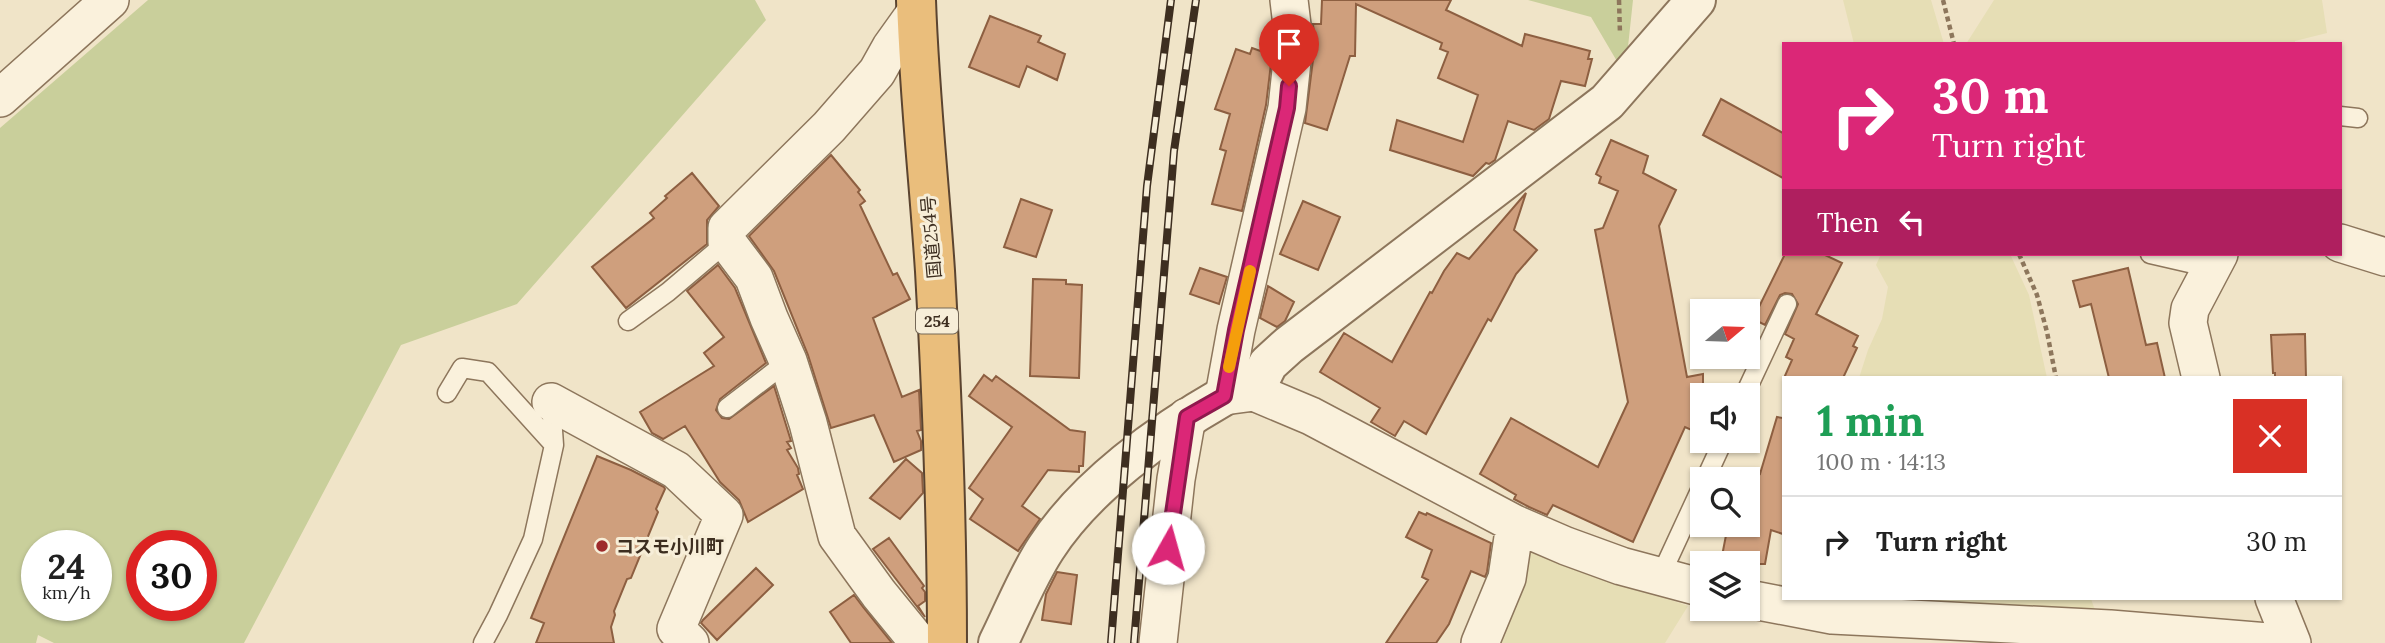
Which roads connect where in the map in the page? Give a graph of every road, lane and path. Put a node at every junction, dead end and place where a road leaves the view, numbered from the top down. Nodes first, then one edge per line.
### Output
1 (110, 0) edge
2 (1289, 0) edge
3 (1696, 0) edge
4 (1943, 0) edge
5 (916, 6) edge
6 (1954, 42) edge
7 (0, 97) edge
8 (727, 242) junction
9 (2342, 244) edge
10 (2020, 256) edge
11 (2169, 256) edge
12 (2385, 257) edge
13 (2215, 261) edge
14 (1787, 304) dead end
15 (628, 321) dead end
16 (788, 361) junction
17 (2056, 376) edge
18 (2201, 376) edge
19 (1750, 383) edge
20 (447, 393) dead end
21 (1239, 394) junction
22 (551, 402) joint
23 (727, 408) dead end
24 (1187, 417) junction
25 (554, 445) junction
26 (1690, 512) edge
27 (1515, 524) junction
28 (1660, 577) junction
29 (1690, 585) edge
30 (2275, 600) edge
31 (1760, 601) edge
32 (1905, 632) edge
33 (483, 643) edge
34 (690, 643) edge
35 (919, 643) edge
36 (947, 643) edge
37 (998, 643) edge
38 (1158, 643) edge
39 (1480, 643) edge
40 (2280, 643) edge
41 (2292, 643) edge

1 - 7 street
2 - 21 street
3 - 21 street
4 - 6 path
5 - 8 street
5 - 36 highway, 国道254号 / 254
8 - 15 lane
8 - 16 street
9 - 12 street
10 - 17 path
11 - 13 lane
13 - 18 street
14 - 19 lane
16 - 23 lane
16 - 35 street
20 - 25 lane
21 - 24 street
21 - 27 street
22 - 25 lane
22 - 34 street
24 - 37 street
24 - 38 street
25 - 33 lane
26 - 28 lane
27 - 28 street
27 - 39 street
28 - 29 street
30 - 41 street
31 - 32 street
32 - 40 street

